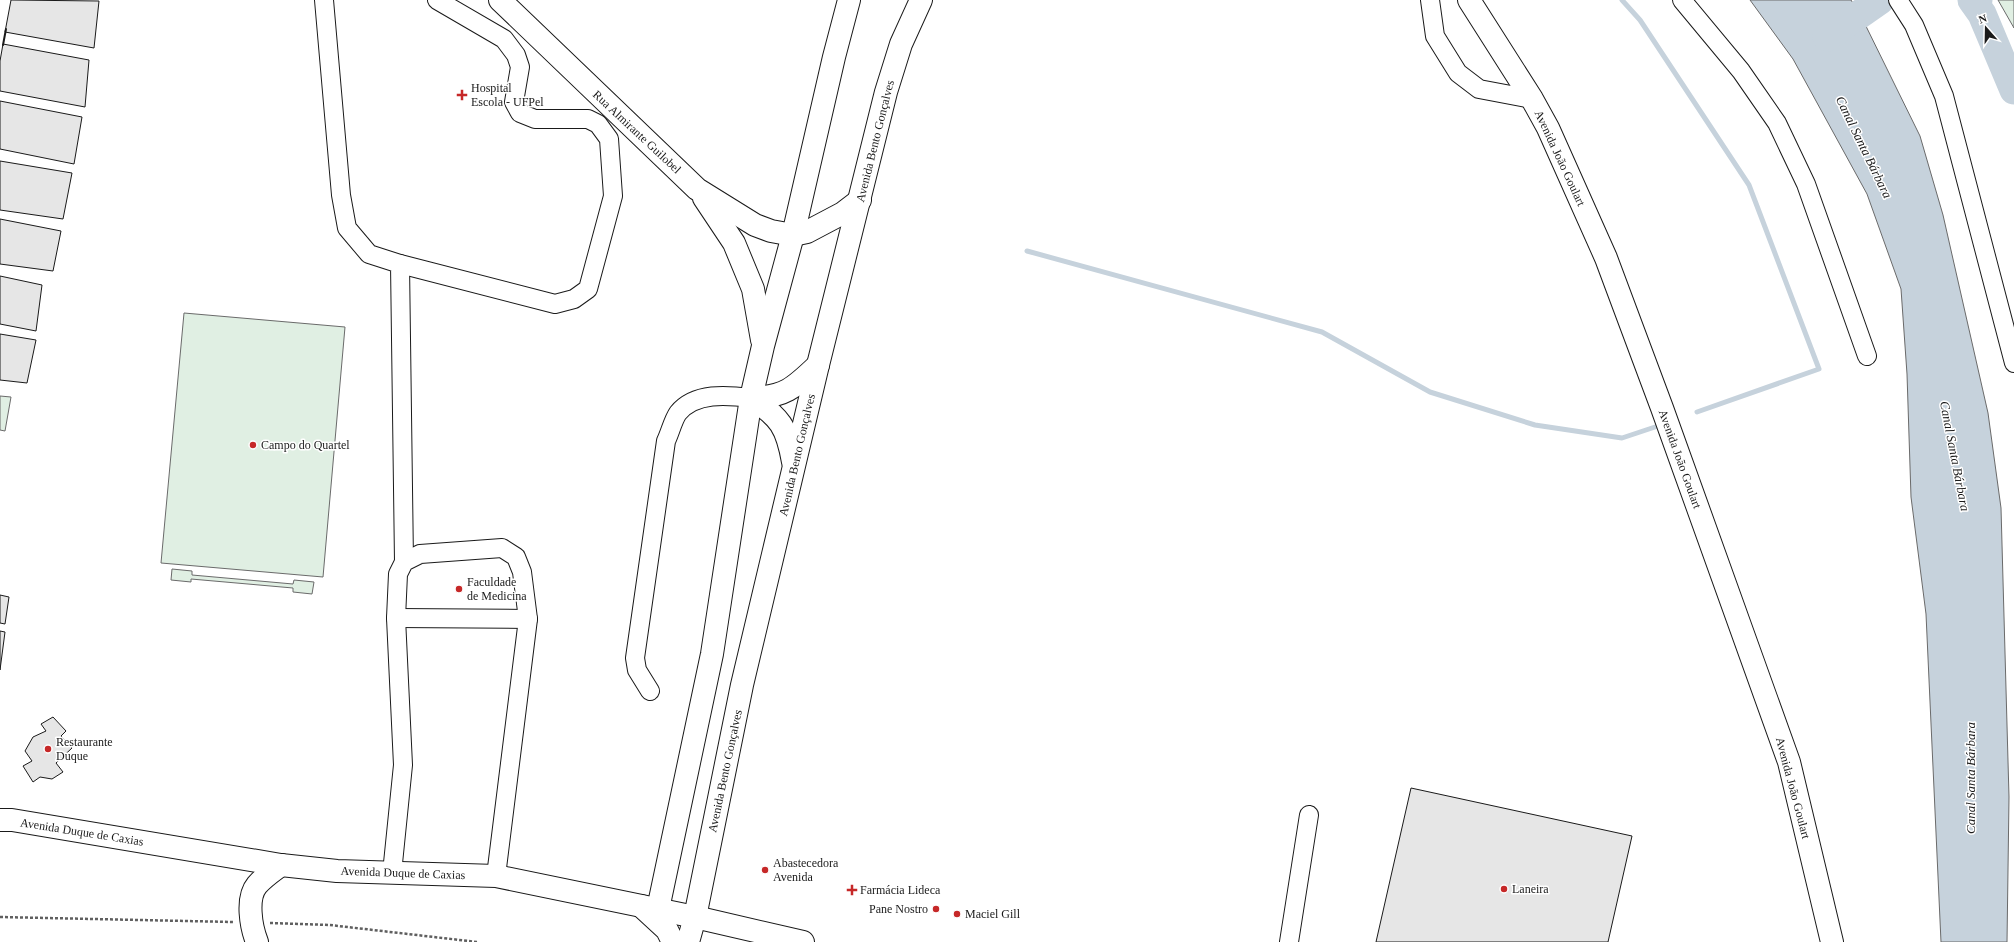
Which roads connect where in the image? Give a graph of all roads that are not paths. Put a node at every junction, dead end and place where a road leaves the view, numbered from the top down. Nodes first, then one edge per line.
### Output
1 (324, 0) edge
2 (437, 0) edge
3 (500, 0) edge
4 (849, 0) edge
5 (921, 0) edge
6 (1430, 0) edge
7 (1469, 0) edge
8 (1682, 0) edge
9 (1898, 0) edge
10 (1532, 99) junction
11 (697, 189) junction
12 (860, 200) junction
13 (793, 235) junction
14 (400, 264) junction
15 (763, 346) junction
16 (1867, 356) dead end
17 (2014, 363) edge
18 (818, 365) junction
19 (751, 398) junction
20 (794, 467) junction
21 (404, 562) junction
22 (396, 618) junction
23 (528, 619) junction
24 (650, 691) dead end
25 (1309, 815) dead end
26 (0, 820) edge
27 (281, 865) junction
28 (392, 873) junction
29 (496, 876) junction
30 (649, 908) junction
31 (695, 917) junction
32 (257, 942) edge
33 (673, 942) edge
34 (688, 942) edge
35 (803, 942) edge
36 (1289, 942) edge
37 (1832, 942) edge

1 - 14 street
2 - 14 street
3 - 11 main road, Rua Almirante Guilobel
4 - 13 main road
5 - 12 main road, Avenida Bento Gonçalves
6 - 10 street
7 - 10 main road, Avenida João Goulart
8 - 16 street
9 - 17 street
10 - 37 main road, Avenida João Goulart
11 - 13 main road, Rua Almirante Guilobel
11 - 15 main road
12 - 13 main road
12 - 18 main road, Avenida Bento Gonçalves
13 - 15 main road
14 - 21 street
15 - 19 main road
18 - 19 main road
18 - 20 main road, Avenida Bento Gonçalves
19 - 20 main road
19 - 24 street
19 - 30 main road
20 - 31 main road, Avenida Bento Gonçalves
21 - 22 street
21 - 23 street
22 - 23 street
22 - 28 street
23 - 29 street
25 - 36 street
26 - 27 main road, Avenida Duque de Caxias
27 - 28 main road, Avenida Duque de Caxias
27 - 32 main road
28 - 29 main road, Avenida Duque de Caxias
29 - 30 main road, Avenida Duque de Caxias
30 - 31 main road, Avenida Duque de Caxias
30 - 33 main road
31 - 34 main road, Avenida Bento Gonçalves
31 - 35 main road, Avenida Duque de Caxias

